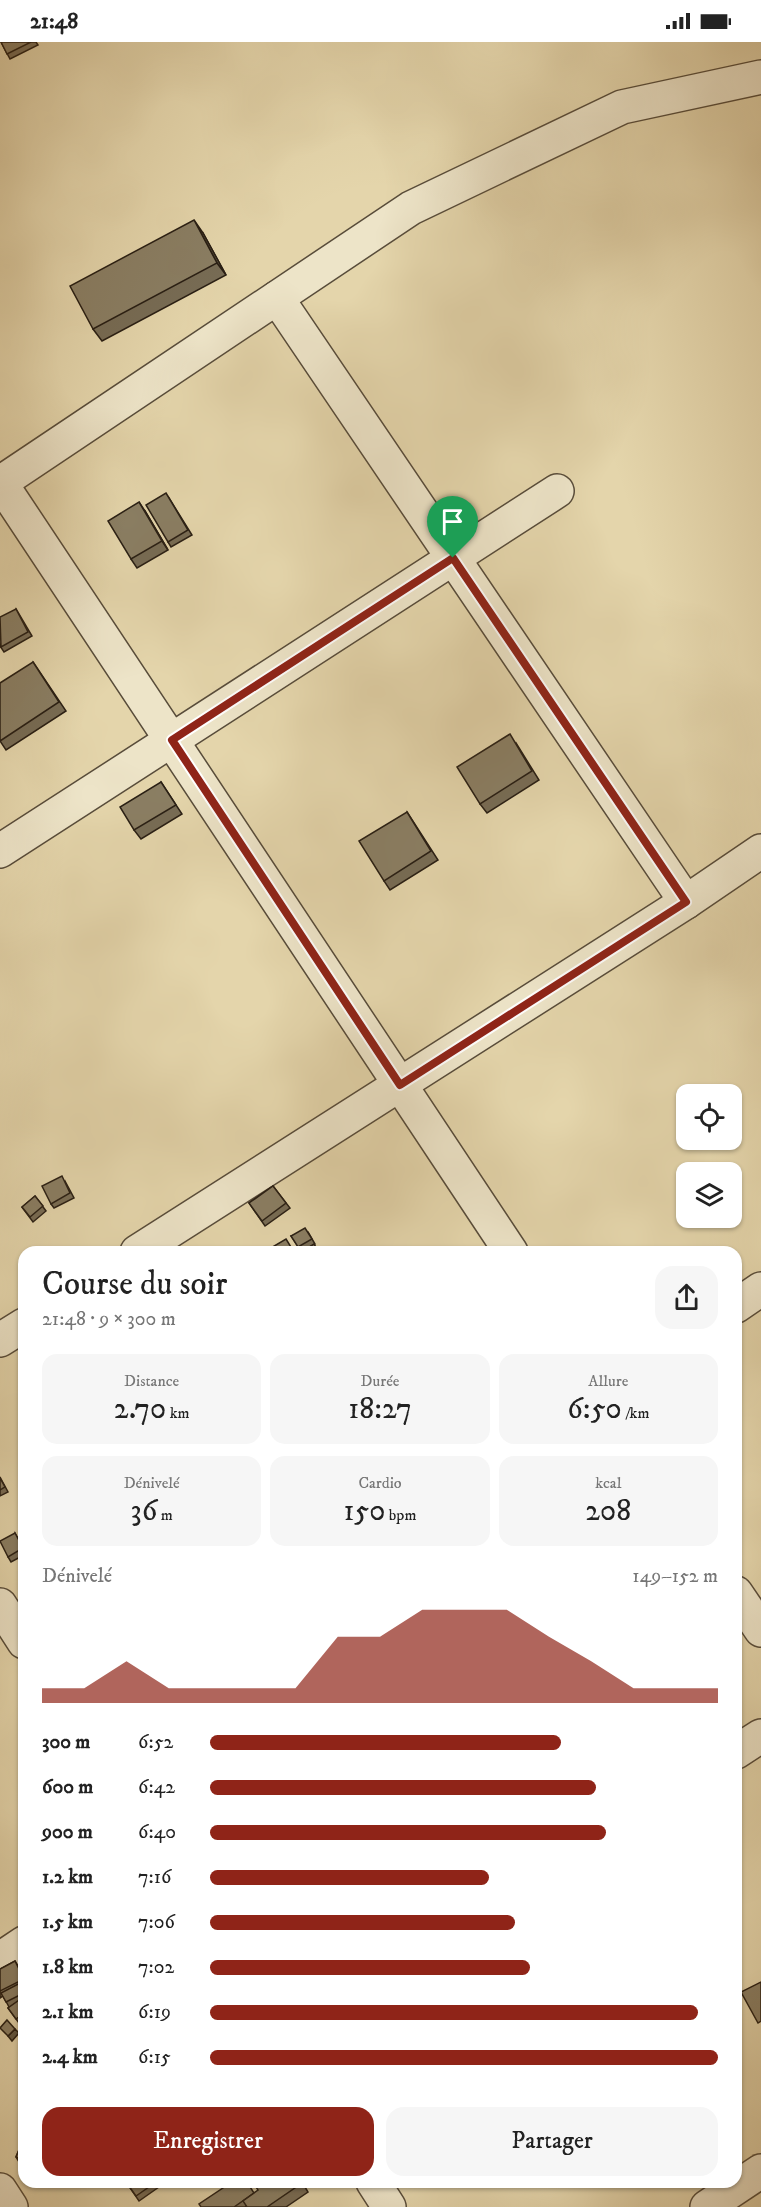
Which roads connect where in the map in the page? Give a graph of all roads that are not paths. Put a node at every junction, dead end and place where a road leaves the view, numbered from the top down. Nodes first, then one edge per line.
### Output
1 (761, 77) edge
2 (277, 298) junction
3 (0, 482) edge
4 (557, 491) dead end
5 (453, 558) junction
6 (172, 740) junction
7 (0, 851) edge
8 (761, 851) edge
9 (686, 902) junction
10 (400, 1085) junction
11 (146, 1246) edge
12 (507, 1246) edge
13 (761, 1289) edge
14 (742, 1302) edge
15 (18, 1329) edge
16 (0, 1340) edge
17 (742, 1602) edge
18 (0, 1605) edge
19 (761, 1630) edge
20 (18, 1633) edge
21 (761, 1736) edge
22 (742, 1748) edge
23 (18, 1946) edge
24 (0, 1959) edge
25 (761, 2171) edge
26 (742, 2183) edge
27 (377, 2188) edge
28 (735, 2188) edge
29 (0, 2190) edge
30 (11, 2207) edge
31 (389, 2207) edge
32 (706, 2207) edge

1 - 2 street
2 - 3 street
2 - 5 street
3 - 6 street
4 - 5 street
5 - 6 street
5 - 9 street
6 - 7 street
6 - 10 street
8 - 9 street
9 - 10 street
10 - 11 street
10 - 12 street
13 - 14 street
15 - 16 street
17 - 19 street
18 - 20 street
21 - 22 street
23 - 24 street
25 - 26 street
27 - 31 street
28 - 32 street
29 - 30 street

